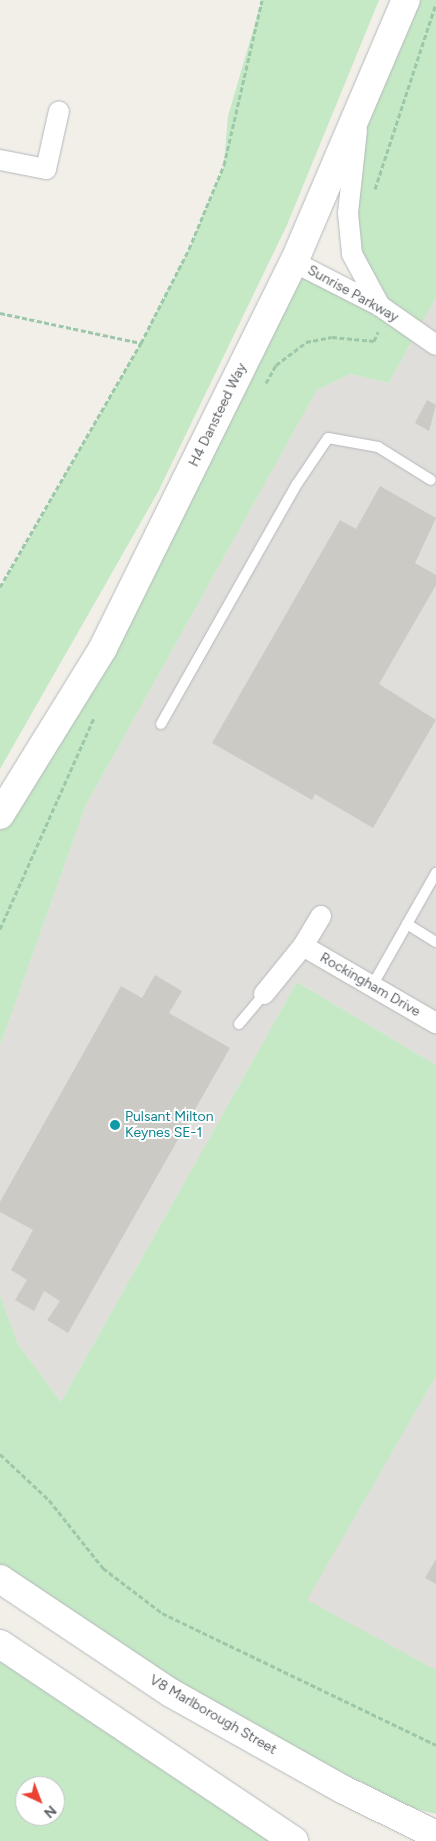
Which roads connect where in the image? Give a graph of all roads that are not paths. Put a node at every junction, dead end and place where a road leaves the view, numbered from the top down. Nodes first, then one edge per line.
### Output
1 (406, 0) edge
2 (59, 111) dead end
3 (358, 121) junction
4 (0, 160) edge
5 (294, 262) junction
6 (384, 309) junction
7 (436, 345) edge
8 (434, 479) edge
9 (161, 724) dead end
10 (0, 815) edge
11 (436, 873) edge
12 (321, 916) dead end
13 (407, 924) junction
14 (436, 942) edge
15 (303, 946) junction
16 (372, 986) junction
17 (264, 994) joint
18 (436, 1023) edge
19 (239, 1024) dead end
20 (0, 1579) edge
21 (0, 1644) edge
22 (436, 1835) edge
23 (294, 1841) edge

1 - 3 street, H4 Dansteed Way
2 - 4 street
3 - 5 street, H4 Dansteed Way
3 - 6 street
5 - 6 street, Sunrise Parkway
5 - 10 street, H4 Dansteed Way
6 - 7 street, Sunrise Parkway
8 - 9 lane
11 - 13 lane
12 - 15 street
13 - 14 lane
13 - 16 lane
15 - 16 street, Rockingham Drive
15 - 17 street
16 - 18 street, Rockingham Drive
17 - 19 lane
20 - 22 street, V8 Marlborough Street
21 - 23 street

